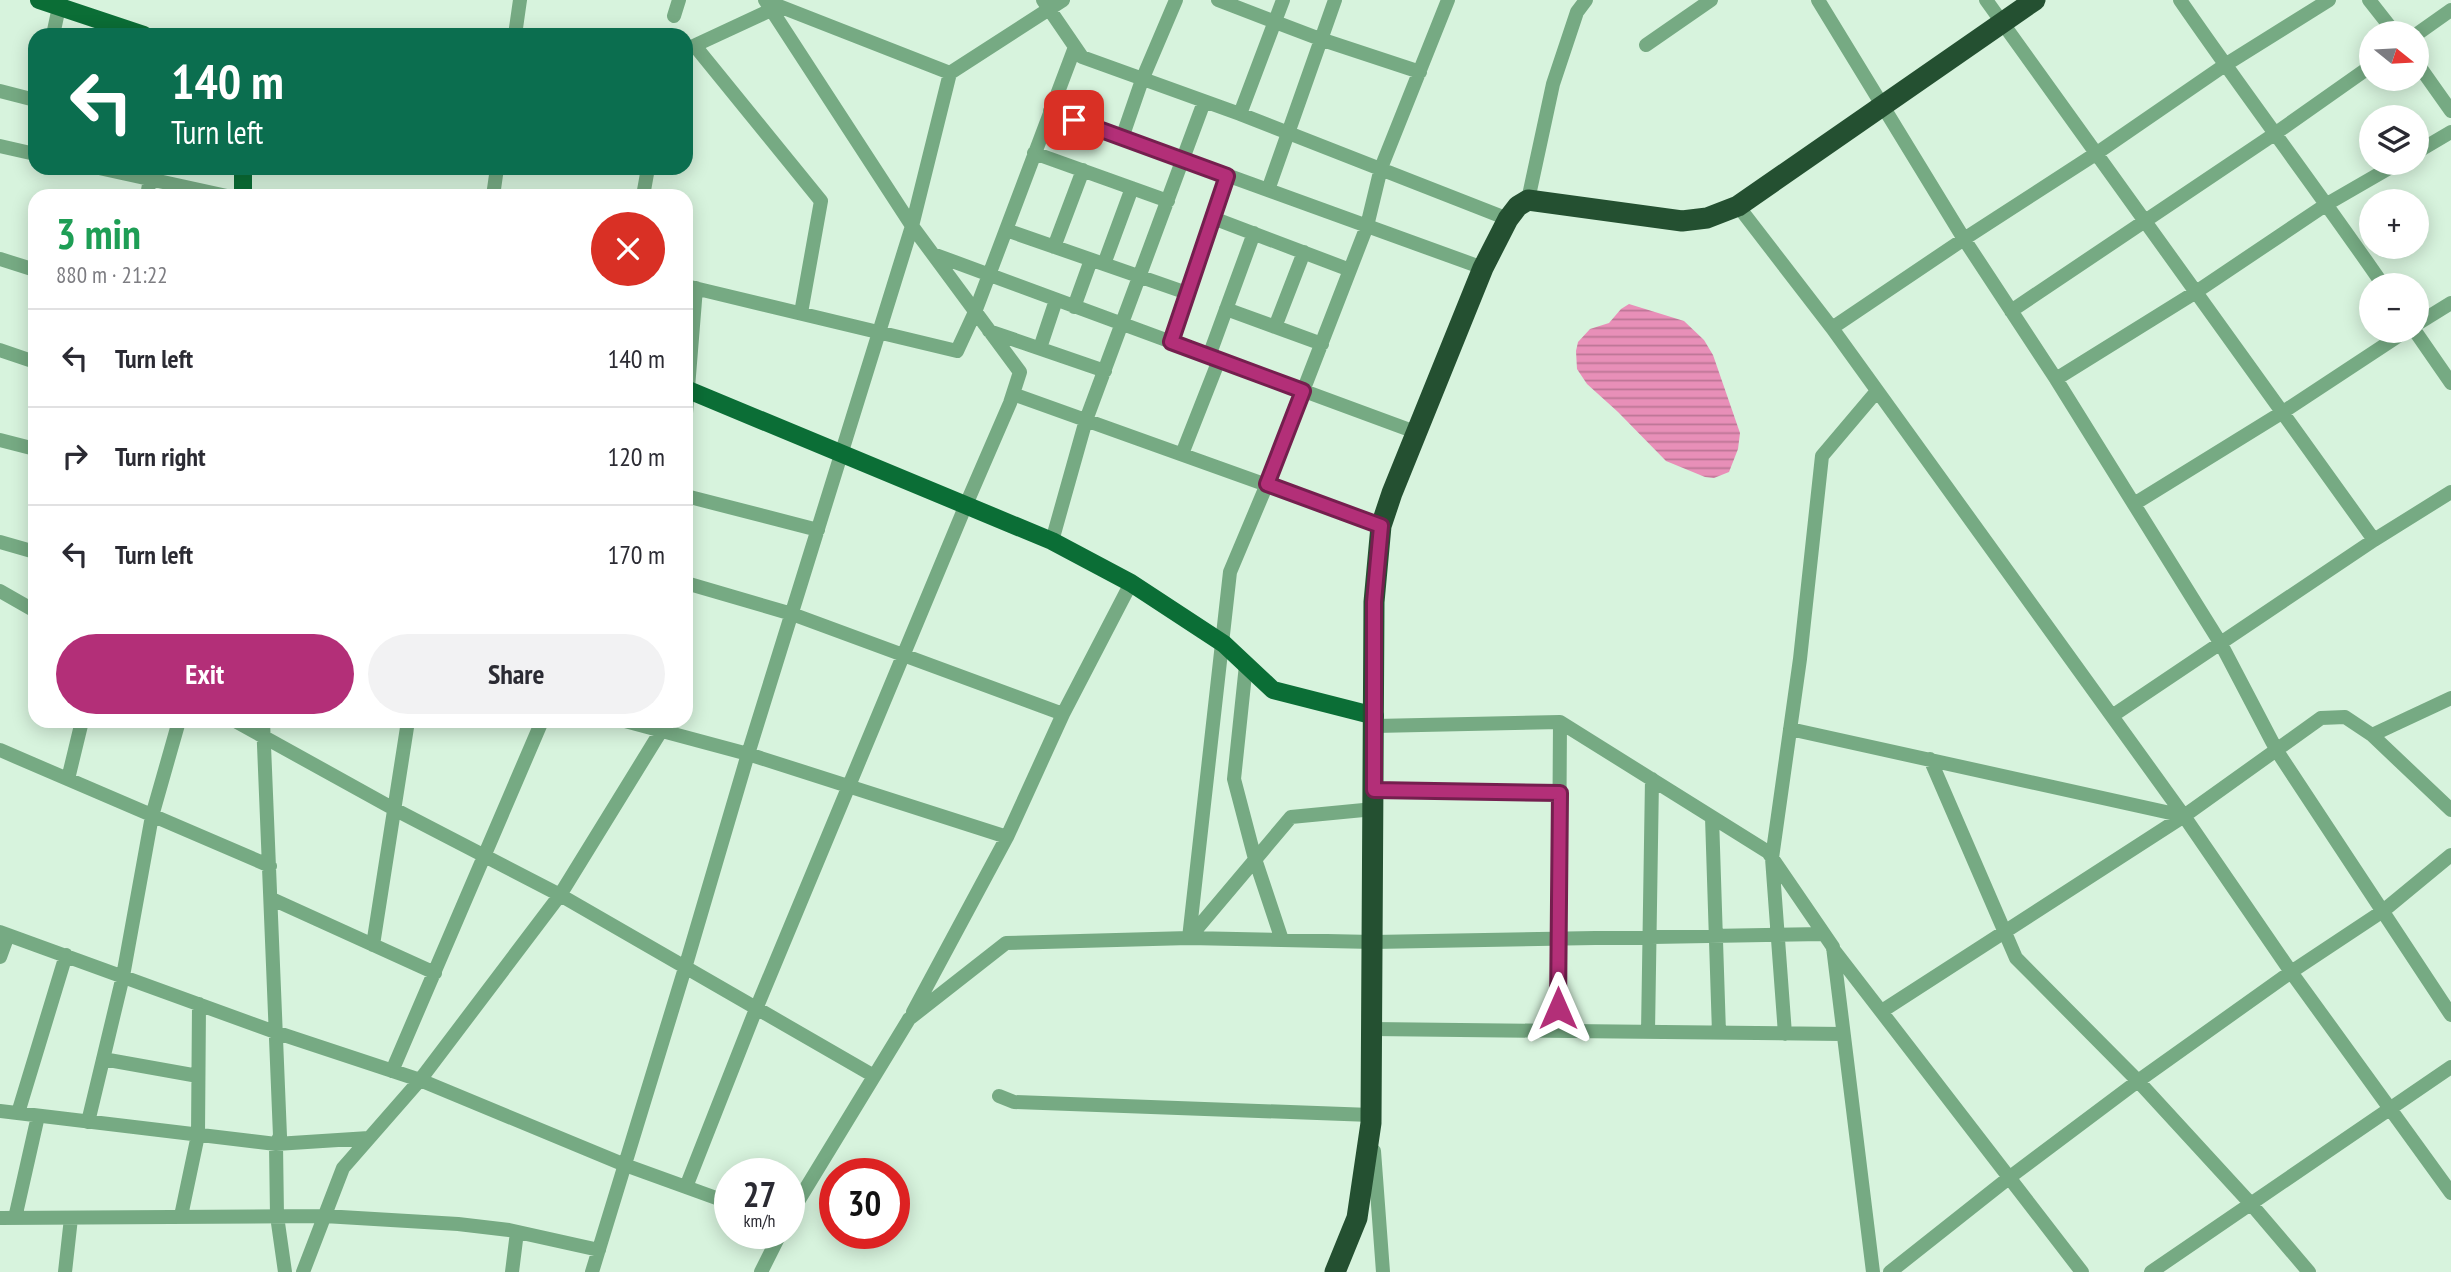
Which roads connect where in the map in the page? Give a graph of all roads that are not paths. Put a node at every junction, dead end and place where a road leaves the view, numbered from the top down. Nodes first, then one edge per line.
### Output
1 (39, 0) edge
2 (520, 0) edge
3 (679, 0) edge
4 (1063, 0) edge
5 (1175, 0) edge
6 (1218, 0) edge
7 (1283, 0) edge
8 (1335, 0) edge
9 (1448, 0) edge
10 (1586, 0) edge
11 (1711, 0) edge
12 (1818, 0) edge
13 (1986, 0) edge
14 (2035, 0) edge
15 (2180, 0) edge
16 (2329, 0) edge
17 (2369, 0) edge
18 (767, 4) edge
19 (1046, 4) edge
20 (59, 7) junction
21 (2451, 10) edge
22 (674, 16) dead end
23 (1275, 20) junction
24 (2386, 21) edge
25 (2002, 23) junction
26 (2429, 26) edge
27 (54, 28) edge
28 (123, 28) edge
29 (516, 28) edge
30 (1320, 39) junction
31 (1646, 45) dead end
32 (693, 46) edge
33 (1075, 47) junction
34 (693, 52) edge
35 (2225, 65) junction
36 (1420, 72) junction
37 (950, 73) junction
38 (2359, 74) edge
39 (1142, 79) junction
40 (2429, 80) edge
41 (0, 91) edge
42 (28, 98) edge
43 (1205, 102) junction
44 (1883, 104) junction
45 (1050, 111) junction
46 (2451, 111) edge
47 (1240, 114) junction
48 (2451, 132) edge
49 (1286, 134) junction
50 (2273, 135) junction
51 (1122, 138) junction
52 (2429, 145) edge
53 (0, 146) edge
54 (28, 152) edge
55 (1034, 153) junction
56 (2097, 153) junction
57 (1183, 160) junction
58 (1381, 168) junction
59 (1083, 170) junction
60 (146, 175) edge
61 (2377, 175) edge
62 (1227, 176) junction
63 (1132, 188) junction
64 (200, 189) edge
65 (1268, 190) junction
66 (1528, 200) junction
67 (1168, 201) junction
68 (2327, 204) junction
69 (1738, 206) junction
70 (1213, 218) junction
71 (1508, 219) junction
72 (2146, 221) junction
73 (912, 226) junction
74 (1367, 226) junction
75 (1006, 230) junction
76 (1254, 233) junction
77 (1964, 239) junction
78 (1054, 247) junction
79 (1304, 252) junction
80 (932, 253) junction
81 (0, 259) edge
82 (1097, 262) junction
83 (28, 268) edge
84 (1483, 268) junction
85 (1350, 270) junction
86 (2375, 273) edge
87 (989, 275) junction
88 (1140, 277) junction
89 (693, 287) edge
90 (2196, 292) junction
91 (1187, 293) junction
92 (1056, 300) junction
93 (2451, 303) edge
94 (1074, 307) junction
95 (1226, 309) junction
96 (2011, 311) junction
97 (975, 312) junction
98 (801, 313) junction
99 (2429, 317) edge
100 (1123, 324) junction
101 (1275, 327) junction
102 (1832, 328) junction
103 (989, 331) junction
104 (879, 332) junction
105 (1171, 342) junction
106 (2388, 343) edge
107 (2423, 343) edge
108 (1322, 344) junction
109 (1040, 348) junction
110 (0, 350) edge
111 (1214, 358) junction
112 (28, 360) edge
113 (1105, 371) junction
114 (2056, 379) junction
115 (2451, 383) edge
116 (1303, 391) junction
117 (1877, 391) junction
118 (693, 392) edge
119 (1013, 394) junction
120 (2283, 412) junction
121 (1086, 420) junction
122 (1418, 433) junction
123 (0, 440) edge
124 (28, 447) edge
125 (1182, 454) junction
126 (842, 455) junction
127 (1267, 484) junction
128 (2451, 492) edge
129 (693, 498) edge
130 (2134, 504) junction
131 (965, 507) junction
132 (1381, 526) junction
133 (818, 530) junction
134 (2374, 540) junction
135 (1052, 541) junction
136 (0, 542) edge
137 (28, 550) edge
138 (1131, 583) junction
139 (693, 585) edge
140 (0, 591) edge
141 (28, 607) edge
142 (792, 614) junction
143 (1224, 644) junction
144 (2221, 644) junction
145 (904, 655) junction
146 (1246, 665) junction
147 (2451, 698) edge
148 (1063, 714) junction
149 (2112, 716) junction
150 (1375, 721) junction
151 (1560, 722) junction
152 (80, 728) edge
153 (177, 728) edge
154 (248, 728) edge
155 (263, 728) edge
156 (407, 728) edge
157 (539, 728) edge
158 (660, 728) edge
159 (667, 728) edge
160 (1790, 729) junction
161 (2372, 735) junction
162 (264, 737) junction
163 (0, 750) edge
164 (2277, 751) junction
165 (748, 754) junction
166 (1930, 759) junction
167 (68, 779) junction
168 (1652, 779) junction
169 (850, 787) junction
170 (1560, 793) junction
171 (1374, 800) junction
172 (394, 809) junction
173 (2451, 810) edge
174 (152, 816) junction
175 (2185, 816) junction
176 (1712, 817) junction
177 (1007, 836) junction
178 (2451, 855) edge
179 (486, 857) junction
180 (1772, 858) junction
181 (1255, 859) junction
182 (270, 866) junction
183 (560, 895) junction
184 (272, 899) junction
185 (2383, 911) junction
186 (2005, 931) junction
187 (4, 933) edge
188 (1778, 934) junction
189 (1823, 934) junction
190 (1716, 936) junction
191 (1650, 937) junction
192 (1188, 938) junction
193 (1559, 938) junction
194 (1282, 940) junction
195 (1373, 942) junction
196 (373, 945) junction
197 (1833, 947) junction
198 (66, 955) junction
199 (0, 957) edge
200 (685, 968) junction
201 (435, 972) junction
202 (2291, 972) junction
203 (123, 976) junction
204 (199, 1004) junction
205 (756, 1009) junction
206 (1882, 1011) junction
207 (2451, 1015) edge
208 (909, 1019) junction
209 (1372, 1029) junction
210 (1558, 1031) junction
211 (275, 1032) junction
212 (1648, 1032) junction
213 (1719, 1033) junction
214 (1785, 1034) junction
215 (1843, 1034) junction
216 (103, 1059) junction
217 (2451, 1067) edge
218 (392, 1071) junction
219 (198, 1076) junction
220 (874, 1076) junction
221 (420, 1080) junction
222 (2138, 1081) junction
223 (999, 1096) dead end
224 (2390, 1109) junction
225 (0, 1111) edge
226 (18, 1113) junction
227 (38, 1116) junction
228 (1371, 1119) junction
229 (88, 1122) junction
230 (198, 1135) junction
231 (369, 1138) junction
232 (276, 1144) junction
233 (625, 1165) junction
234 (2010, 1177) junction
235 (686, 1187) junction
236 (805, 1190) edge
237 (2451, 1193) edge
238 (714, 1197) edge
239 (2251, 1204) junction
240 (181, 1216) junction
241 (277, 1216) junction
242 (324, 1216) junction
243 (71, 1217) junction
244 (0, 1218) edge
245 (15, 1218) junction
246 (517, 1232) junction
247 (772, 1249) edge
248 (599, 1250) junction
249 (65, 1272) edge
250 (285, 1272) edge
251 (303, 1272) edge
252 (512, 1272) edge
253 (592, 1272) edge
254 (761, 1272) edge
255 (1335, 1272) edge
256 (1383, 1272) edge
257 (1873, 1272) edge
258 (1890, 1272) edge
259 (2082, 1272) edge
260 (2151, 1272) edge
261 (2309, 1272) edge

1 - 20 main road
2 - 29 street
3 - 22 street
4 - 19 street
5 - 39 street
6 - 23 street
7 - 23 street
8 - 30 street
9 - 36 street
10 - 66 street
11 - 31 street
12 - 44 street
13 - 25 street
14 - 25 highway
15 - 35 street
16 - 35 street
17 - 24 street
18 - 32 street
18 - 37 street
18 - 73 street
19 - 33 street
19 - 37 street
20 - 27 street
20 - 28 main road
21 - 26 street
23 - 30 street
23 - 47 street
25 - 44 highway
25 - 56 street
30 - 36 street
30 - 49 street
33 - 39 street
33 - 45 street
34 - 98 street
35 - 50 street
35 - 56 street
36 - 58 street
37 - 73 street
38 - 50 street
39 - 43 street
39 - 51 street
40 - 46 street
41 - 42 street
43 - 47 street
43 - 57 street
44 - 69 highway
44 - 77 street
45 - 51 street
45 - 55 street
47 - 49 street
48 - 52 street
49 - 58 street
49 - 65 street
50 - 68 street
50 - 72 street
51 - 57 street
53 - 54 street
55 - 59 street
55 - 75 street
56 - 72 street
56 - 77 street
57 - 62 street
57 - 67 street
58 - 71 street
58 - 74 street
59 - 63 street
59 - 78 street
60 - 64 street
61 - 68 street
62 - 65 street
62 - 70 street
63 - 67 street
63 - 82 street
65 - 74 street
66 - 69 highway
66 - 71 highway
67 - 88 street
68 - 86 street
68 - 90 street
69 - 102 street
70 - 76 street
70 - 91 street
71 - 84 highway
72 - 90 street
72 - 96 street
73 - 80 street
73 - 104 street
74 - 84 street
74 - 85 street
75 - 78 street
75 - 87 street
76 - 79 street
76 - 95 street
77 - 96 street
77 - 102 street
78 - 82 street
79 - 85 street
79 - 101 street
80 - 87 street
80 - 97 street
81 - 83 street
82 - 88 street
82 - 94 street
84 - 122 highway
85 - 108 street
87 - 92 street
87 - 97 street
88 - 91 street
88 - 100 street
89 - 98 street
90 - 114 street
90 - 120 street
91 - 105 street
92 - 94 street
92 - 109 street
93 - 99 street
94 - 100 street
95 - 101 street
95 - 111 street
96 - 114 street
97 - 103 street
97 - 104 street
98 - 104 street
100 - 105 street
100 - 113 street
101 - 108 street
102 - 117 street
103 - 109 street
103 - 119 street
104 - 126 street
105 - 111 street
106 - 120 street
107 - 115 street
108 - 116 street
109 - 113 street
110 - 112 street
111 - 116 street
111 - 125 street
113 - 121 street
114 - 130 street
116 - 122 street
116 - 127 street
117 - 149 street
117 - 160 street
118 - 126 main road
119 - 121 street
119 - 131 street
120 - 130 street
120 - 134 street
121 - 125 street
121 - 135 street
122 - 132 highway
123 - 124 street
125 - 127 street
126 - 131 main road
126 - 133 street
127 - 132 street
127 - 143 street
128 - 134 street
129 - 133 street
130 - 144 street
131 - 135 main road
131 - 145 street
132 - 150 highway
133 - 142 street
134 - 144 street
135 - 138 main road
136 - 137 street
138 - 143 main road
138 - 148 street
139 - 142 street
140 - 141 street
142 - 145 street
142 - 165 street
143 - 146 main road
143 - 192 street
144 - 149 street
144 - 164 street
145 - 148 street
145 - 169 street
146 - 150 main road
146 - 181 street
147 - 161 street
148 - 177 street
149 - 175 street
150 - 151 street
150 - 171 highway
151 - 168 street
151 - 170 street
152 - 167 street
153 - 174 street
154 - 162 street
155 - 162 street
156 - 172 street
157 - 179 street
158 - 183 street
159 - 165 street
160 - 166 street
160 - 180 street
161 - 164 street
161 - 173 street
162 - 172 street
162 - 182 street
163 - 167 street
164 - 175 street
164 - 185 street
165 - 169 street
165 - 200 street
166 - 175 street
166 - 186 street
167 - 174 street
168 - 176 street
168 - 191 street
169 - 177 street
169 - 205 street
170 - 171 street
170 - 193 street
171 - 181 street
171 - 195 highway
172 - 179 street
172 - 196 street
174 - 182 street
174 - 203 street
175 - 186 street
175 - 202 street
176 - 180 street
176 - 190 street
177 - 208 street
178 - 185 street
179 - 183 street
179 - 201 street
180 - 188 street
180 - 189 street
181 - 192 street
181 - 194 street
182 - 184 street
183 - 200 street
183 - 221 street
184 - 196 street
184 - 211 street
185 - 202 street
185 - 207 street
186 - 206 street
186 - 222 street
187 - 198 street
187 - 199 street
188 - 189 street
188 - 190 street
188 - 214 street
189 - 197 street
190 - 191 street
190 - 213 street
191 - 193 street
191 - 212 street
192 - 194 street
192 - 208 street
193 - 195 street
193 - 210 street
194 - 195 street
195 - 209 highway
196 - 201 street
197 - 206 street
197 - 215 street
198 - 203 street
198 - 226 street
200 - 205 street
200 - 233 street
201 - 218 street
202 - 222 street
202 - 224 street
203 - 204 street
203 - 216 street
204 - 211 street
204 - 219 street
205 - 220 street
205 - 235 street
206 - 234 street
208 - 220 street
209 - 210 street
209 - 228 highway
210 - 212 street
211 - 218 street
211 - 232 street
212 - 213 street
213 - 214 street
214 - 215 street
215 - 257 street
216 - 219 street
216 - 229 street
217 - 224 street
218 - 221 street
219 - 230 street
220 - 236 street
221 - 231 street
221 - 233 street
222 - 234 street
222 - 239 street
223 - 228 street
224 - 237 street
224 - 239 street
225 - 226 street
226 - 227 street
227 - 229 street
227 - 245 street
228 - 255 highway
228 - 256 street
229 - 230 street
230 - 232 street
230 - 240 street
231 - 232 street
231 - 242 street
232 - 241 street
233 - 235 street
233 - 248 street
234 - 258 street
234 - 259 street
235 - 238 street
239 - 260 street
239 - 261 street
240 - 241 street
240 - 243 street
241 - 242 street
241 - 250 street
242 - 246 street
242 - 251 street
243 - 245 street
243 - 249 street
244 - 245 street
246 - 248 street
246 - 252 street
247 - 254 street
248 - 253 street

